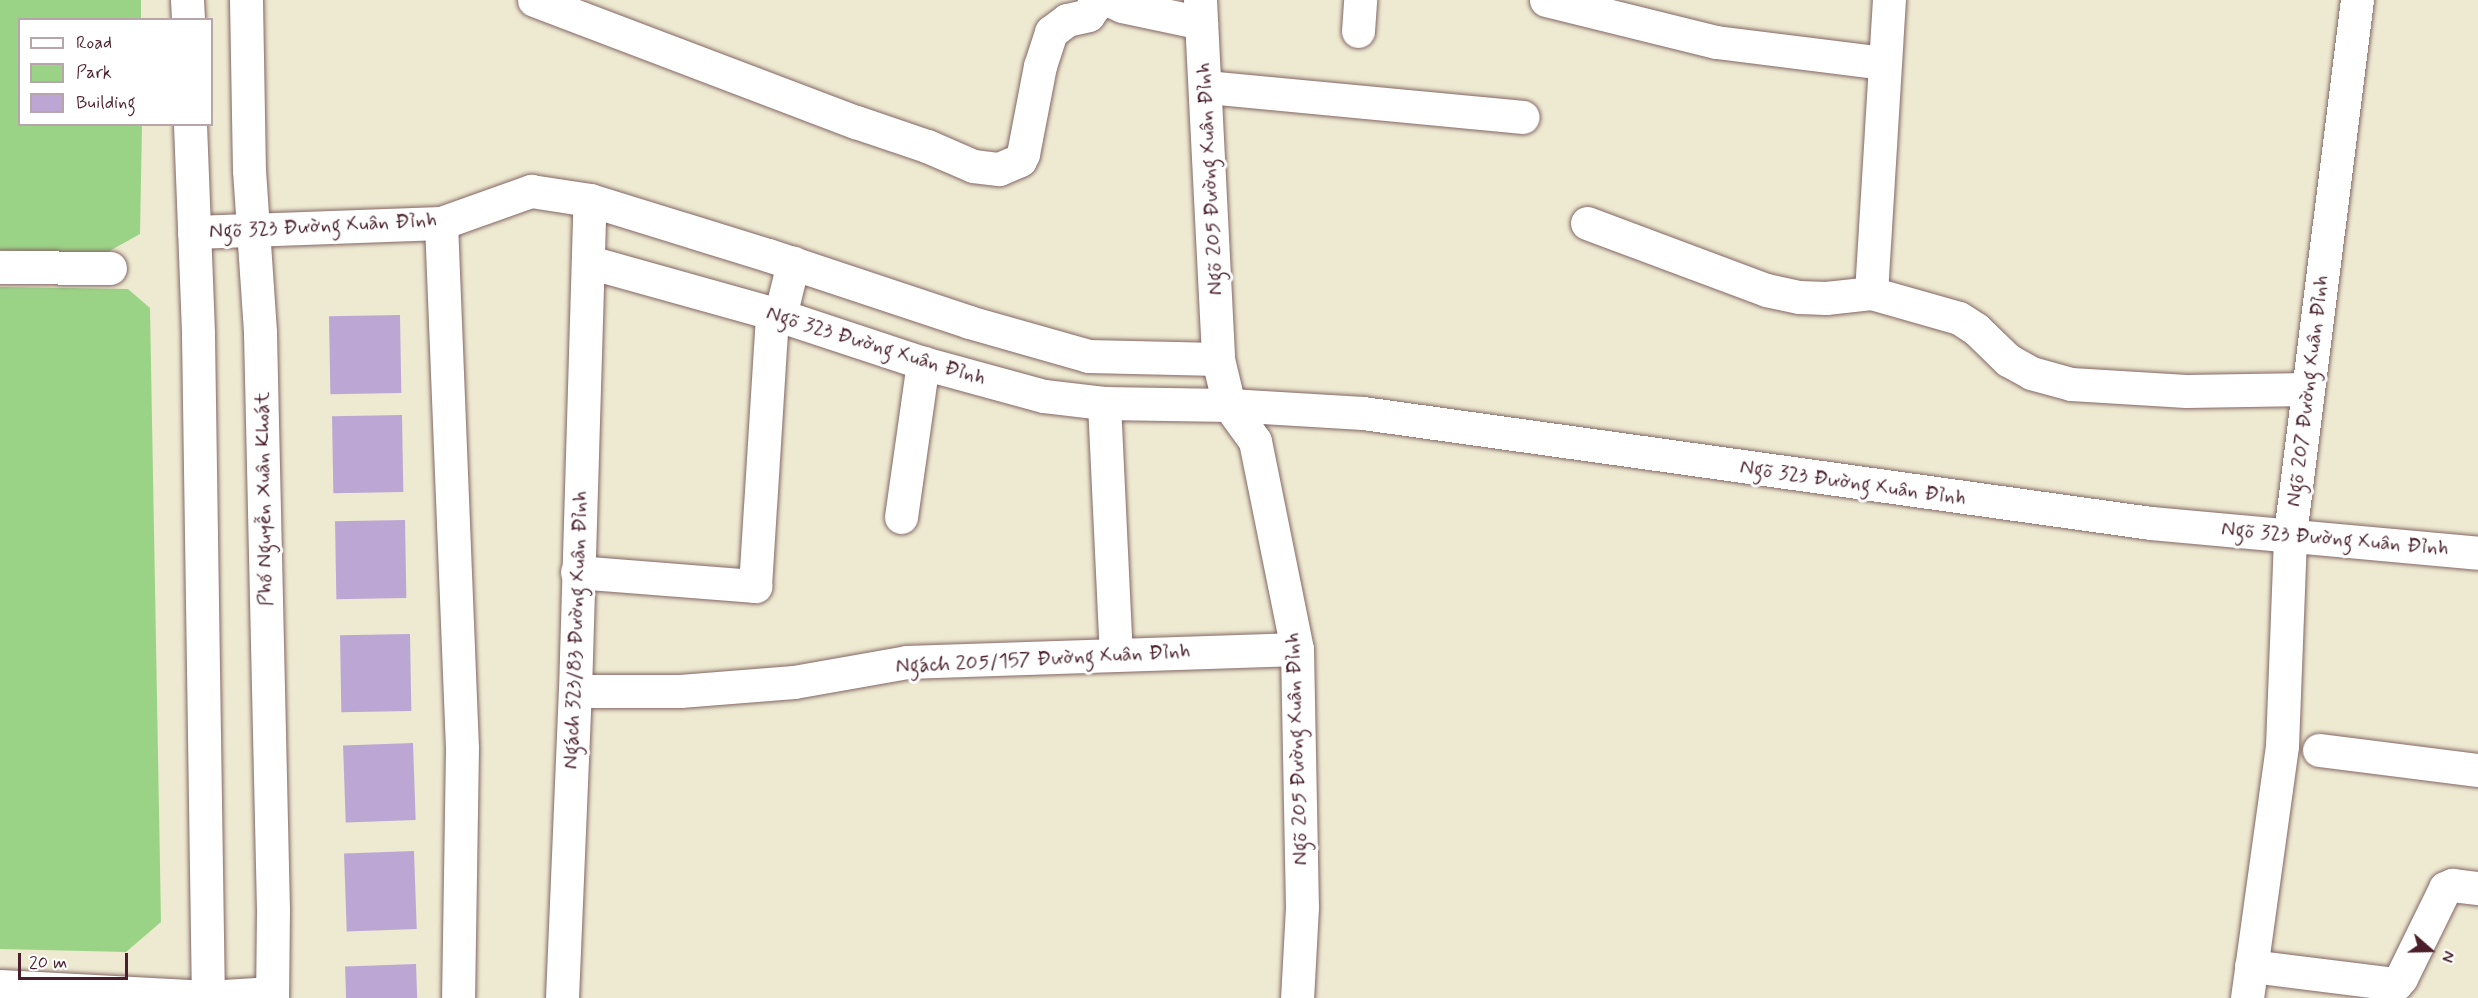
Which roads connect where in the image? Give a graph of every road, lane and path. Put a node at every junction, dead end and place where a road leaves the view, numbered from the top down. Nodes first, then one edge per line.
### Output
1 (187, 0) edge
2 (246, 0) edge
3 (534, 0) edge
4 (1094, 0) edge
5 (1109, 0) edge
6 (1546, 0) edge
7 (1889, 0) edge
8 (2357, 0) edge
9 (1200, 11) edge
10 (188, 18) edge
11 (1885, 63) junction
12 (1206, 87) junction
13 (1523, 117) dead end
14 (190, 126) edge
15 (590, 200) junction
16 (441, 223) junction
17 (1587, 223) dead end
18 (254, 228) junction
19 (194, 232) junction
20 (589, 262) junction
21 (792, 263) junction
22 (0, 267) edge
23 (110, 268) dead end
24 (1871, 293) junction
25 (776, 314) junction
26 (1218, 359) junction
27 (923, 363) junction
28 (2308, 389) junction
29 (1104, 404) junction
30 (1229, 405) junction
31 (901, 517) dead end
32 (2290, 534) junction
33 (2478, 553) edge
34 (577, 572) junction
35 (1297, 649) junction
36 (1116, 655) junction
37 (575, 691) junction
38 (2319, 750) dead end
39 (2478, 770) edge
40 (2478, 888) edge
41 (2251, 966) junction
42 (0, 986) edge
43 (272, 996) edge
44 (208, 998) edge
45 (458, 998) edge
46 (561, 998) edge
47 (1297, 998) edge
48 (2247, 998) edge

1 - 10 street
2 - 18 street, Phố Nguyễn Xuân Khoát
3 - 4 street
5 - 9 street
6 - 11 street
7 - 11 street
8 - 28 street, Ngõ 207 Đường Xuân Đỉnh
9 - 12 street, Ngõ 205 Đường Xuân Đỉnh
11 - 24 street
12 - 13 street
12 - 26 street, Ngõ 205 Đường Xuân Đỉnh
14 - 19 street
15 - 16 street, Ngõ 323 Đường Xuân Đỉnh
15 - 20 street
15 - 21 street, Ngõ 323 Đường Xuân Đỉnh
16 - 18 street, Ngõ 323 Đường Xuân Đỉnh
16 - 45 street
17 - 24 street
18 - 19 street, Ngõ 323 Đường Xuân Đỉnh
18 - 43 street, Phố Nguyễn Xuân Khoát
19 - 44 street
20 - 25 street, Ngõ 323 Đường Xuân Đỉnh
20 - 34 street, Ngách 323/83 Đường Xuân Đỉnh
21 - 25 street
21 - 26 street, Ngõ 323 Đường Xuân Đỉnh
22 - 23 street
24 - 28 street
25 - 27 street, Ngõ 323 Đường Xuân Đỉnh
25 - 34 street
26 - 30 street
27 - 29 street, Ngõ 323 Đường Xuân Đỉnh
27 - 31 street
28 - 32 street, Ngõ 207 Đường Xuân Đỉnh
29 - 30 street, Ngõ 323 Đường Xuân Đỉnh
29 - 36 street
30 - 32 street, Ngõ 323 Đường Xuân Đỉnh
30 - 35 street, Ngõ 205 Đường Xuân Đỉnh
32 - 33 street, Ngõ 323 Đường Xuân Đỉnh
32 - 41 street, Ngõ 207 Đường Xuân Đỉnh
34 - 37 street, Ngách 323/83 Đường Xuân Đỉnh
35 - 36 street, Ngách 205/157 Đường Xuân Đỉnh
35 - 47 street, Ngõ 205 Đường Xuân Đỉnh
36 - 37 street, Ngách 205/157 Đường Xuân Đỉnh
37 - 46 street, Ngách 323/83 Đường Xuân Đỉnh
38 - 39 street
40 - 41 street
41 - 48 street, Ngõ 207 Đường Xuân Đỉnh
42 - 44 street
43 - 44 street

